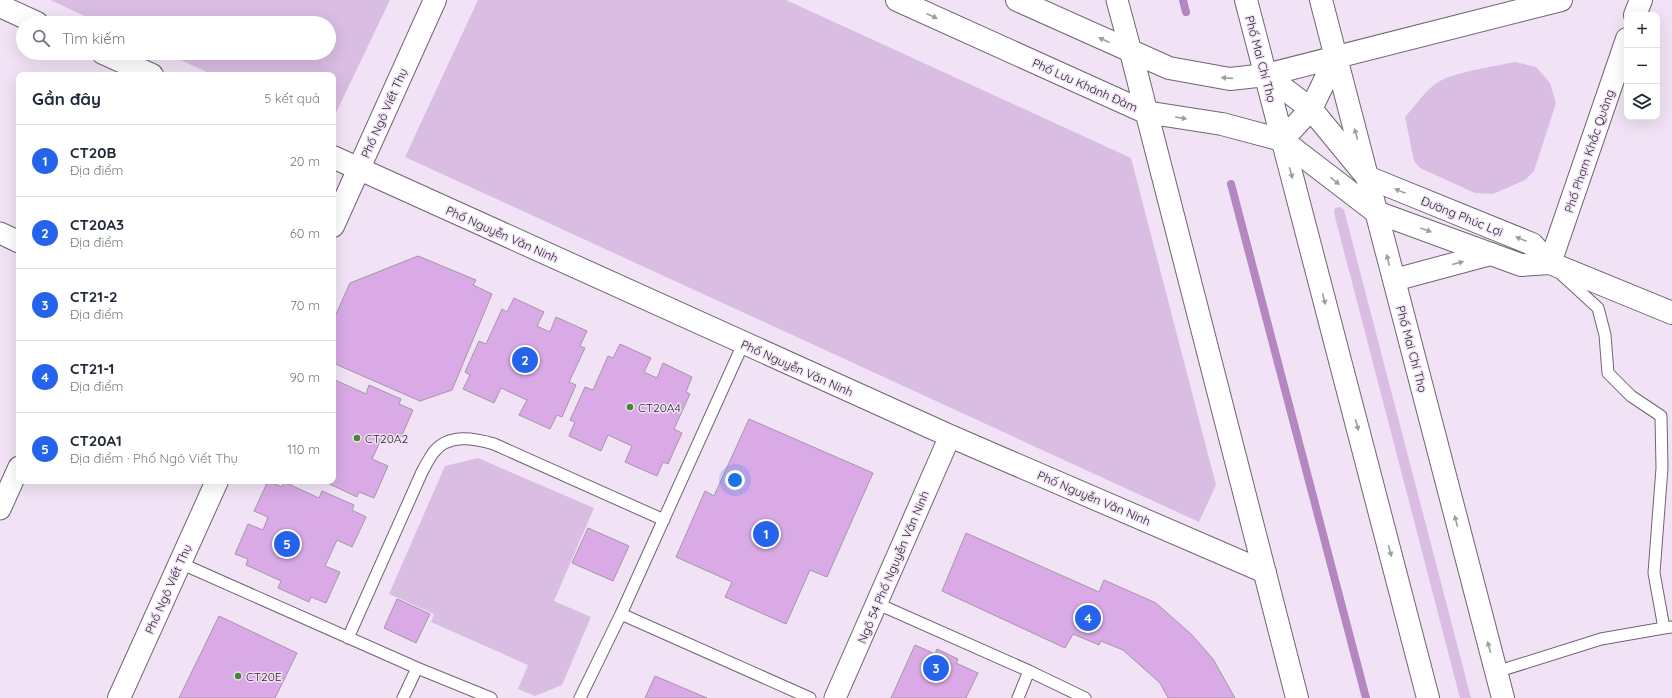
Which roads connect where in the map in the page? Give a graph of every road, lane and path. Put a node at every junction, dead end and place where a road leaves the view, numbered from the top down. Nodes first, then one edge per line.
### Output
1 (435, 0) edge
2 (897, 0) edge
3 (1017, 0) edge
4 (1117, 0) edge
5 (1246, 0) edge
6 (1321, 0) edge
7 (1561, 0) edge
8 (1641, 0) edge
9 (0, 6) edge
10 (1636, 12) edge
11 (22, 16) edge
12 (1624, 48) edge
13 (1131, 52) junction
14 (1336, 58) junction
15 (119, 60) edge
16 (145, 72) edge
17 (1266, 76) junction
18 (1311, 109) junction
19 (1145, 112) junction
20 (1282, 140) junction
21 (336, 158) edge
22 (359, 169) junction
23 (1367, 177) junction
24 (1376, 212) junction
25 (336, 219) edge
26 (0, 233) edge
27 (16, 241) edge
28 (1491, 254) junction
29 (1550, 263) junction
30 (1394, 280) junction
31 (1672, 313) edge
32 (743, 344) junction
33 (950, 436) junction
34 (16, 474) edge
35 (216, 484) edge
36 (0, 509) edge
37 (664, 520) junction
38 (180, 563) junction
39 (1265, 572) junction
40 (878, 604) junction
41 (621, 614) junction
42 (1668, 628) edge
43 (348, 638) junction
44 (417, 668) junction
45 (1029, 671) junction
46 (1496, 672) junction
47 (119, 698) edge
48 (403, 698) edge
49 (491, 698) edge
50 (580, 698) edge
51 (810, 698) edge
52 (836, 698) edge
53 (1018, 698) edge
54 (1085, 698) edge
55 (1297, 698) edge
56 (1428, 698) edge
57 (1503, 698) edge

1 - 22 street, Phố Ngô Viết Thụ
2 -> 19 street, Phố Lưu Khánh Đàm
13 -> 3 street
4 - 13 street
5 - 17 street, Phố Mai Chí Thọ
6 - 14 street, Phố Mai Chí Thọ
7 - 14 street
8 - 10 street
9 - 11 street
12 - 29 street, Phố Phạm Khắc Quảng
17 -> 13 street
13 - 19 street
14 - 17 street
14 - 18 street
23 -> 14 street, Phố Mai Chí Thọ
15 - 16 street
17 - 18 street
17 - 20 street, Phố Mai Chí Thọ
18 - 20 street
18 - 23 street
19 -> 20 street, Phố Lưu Khánh Đàm
19 - 39 street
20 -> 24 street, Đường Phúc Lợi
20 -> 56 street, Phố Mai Chí Thọ
21 - 22 street, Phố Nguyễn Văn Ninh
22 - 25 street, Phố Ngô Viết Thụ
22 - 32 street, Phố Nguyễn Văn Ninh
23 - 24 street, Phố Mai Chí Thọ
29 -> 23 street, Đường Phúc Lợi
24 -> 28 street, Đường Phúc Lợi
30 -> 24 street, Phố Mai Chí Thọ
26 - 27 street
28 - 29 street, Đường Phúc Lợi
30 -> 28 street
29 - 31 street, Đường Phúc Lợi
29 - 42 lane
46 -> 30 street, Phố Mai Chí Thọ
32 - 33 street, Phố Nguyễn Văn Ninh
32 - 37 lane
33 - 39 street, Phố Nguyễn Văn Ninh
33 - 40 street, Ngõ 54 Phố Nguyễn Văn Ninh
34 - 36 street
35 - 38 street, Phố Ngô Viết Thụ
37 - 41 lane
37 - 43 lane
38 - 43 lane
38 - 47 street, Phố Ngô Viết Thụ
39 - 55 street
40 - 45 lane
40 - 52 street, Ngõ 54 Phố Nguyễn Văn Ninh
41 - 50 lane
41 - 51 lane
42 - 46 lane
43 - 44 lane
44 - 48 lane
44 - 49 lane
45 - 53 lane
45 - 54 lane
46 - 57 street, Phố Mai Chí Thọ

